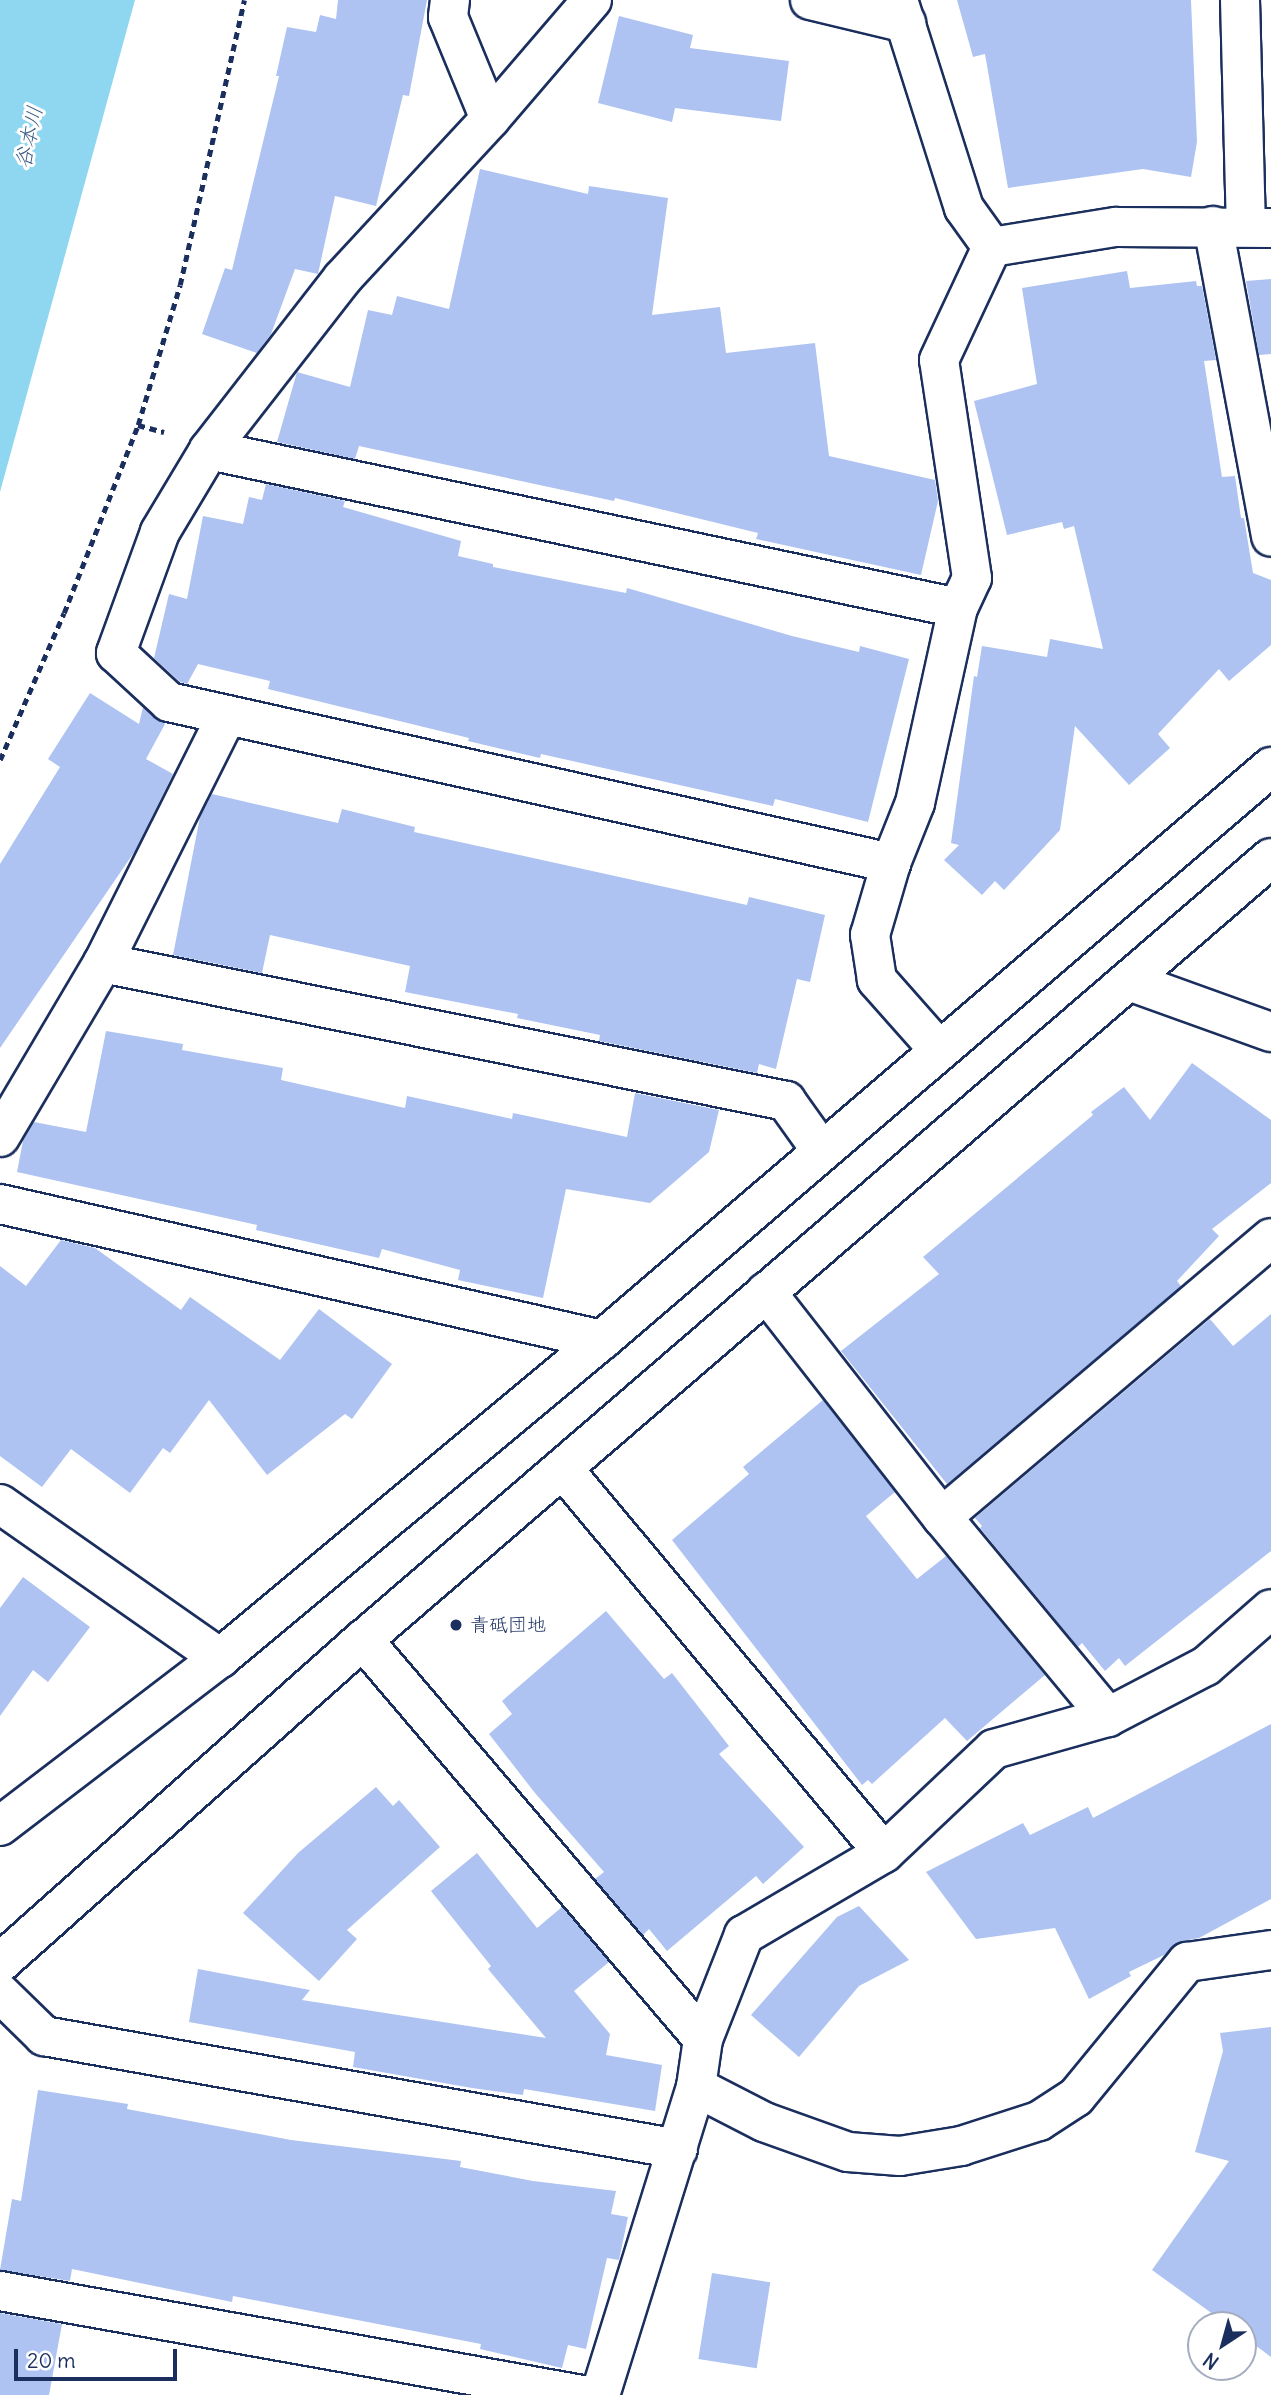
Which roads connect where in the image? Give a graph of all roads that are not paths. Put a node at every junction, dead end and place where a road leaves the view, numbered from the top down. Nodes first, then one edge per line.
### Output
1 (450, 0) edge
2 (592, 0) edge
3 (1240, 0) edge
4 (830, 2) edge
5 (902, 12) edge
6 (489, 119) junction
7 (1243, 227) edge
8 (992, 247) junction
9 (209, 450) junction
10 (1271, 537) edge
11 (958, 608) junction
12 (227, 715) junction
13 (1271, 767) edge
14 (1271, 858) edge
15 (891, 863) junction
16 (103, 963) junction
17 (1129, 981) junction
18 (1271, 1032) edge
19 (939, 1050) junction
20 (0, 1137) edge
21 (821, 1150) junction
22 (0, 1204) edge
23 (1271, 1238) edge
24 (766, 1292) junction
25 (602, 1340) junction
26 (563, 1469) junction
27 (0, 1504) edge
28 (942, 1517) junction
29 (1271, 1609) edge
30 (363, 1640) junction
31 (220, 1658) junction
32 (1108, 1717) junction
33 (3, 1819) edge
34 (884, 1853) junction
35 (1271, 1950) edge
36 (0, 1963) edge
37 (0, 1993) edge
38 (703, 2039) junction
39 (696, 2087) junction
40 (678, 2149) junction
41 (0, 2291) edge
42 (582, 2395) edge
43 (600, 2395) edge

1 - 6 street
2 - 6 street
3 - 7 street
4 - 5 street
5 - 8 street
6 - 9 street
7 - 8 street
7 - 10 street
8 - 11 street
9 - 11 street
9 - 12 street
11 - 15 street
12 - 15 street
12 - 16 street
13 - 19 street
14 - 17 street
15 - 19 street
16 - 20 street
16 - 21 street
17 - 18 street
17 - 24 street
19 - 21 street
21 - 25 street
22 - 25 street
23 - 28 street
24 - 26 street
24 - 28 street
25 - 31 street
26 - 30 street
26 - 34 street
27 - 31 street
28 - 32 street
29 - 32 street
30 - 36 street
30 - 38 street
31 - 33 street
32 - 34 street
34 - 38 street
35 - 39 street
37 - 40 street
38 - 39 street
39 - 40 street
40 - 43 street
41 - 42 street

